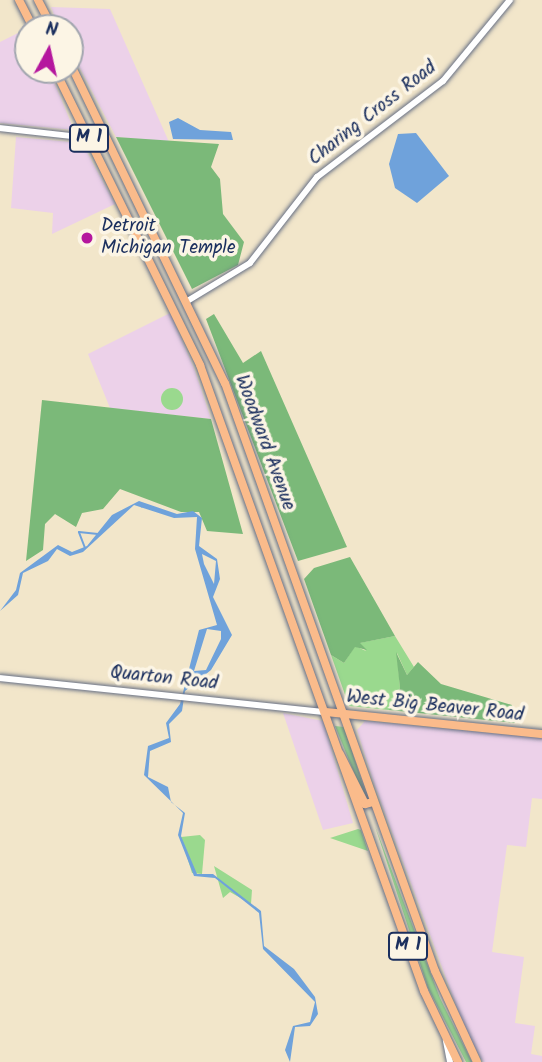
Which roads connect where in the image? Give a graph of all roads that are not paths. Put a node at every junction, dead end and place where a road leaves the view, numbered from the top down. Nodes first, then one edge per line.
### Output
1 (510, 0) edge
2 (62, 84) edge
3 (81, 84) edge
4 (0, 128) edge
5 (89, 138) junction
6 (110, 142) junction
7 (158, 237) junction
8 (142, 243) junction
9 (174, 270) junction
10 (158, 275) junction
11 (189, 300) junction
12 (234, 407) junction
13 (218, 412) junction
14 (249, 447) junction
15 (233, 450) junction
16 (293, 570) junction
17 (276, 574) junction
18 (303, 599) junction
19 (286, 601) junction
20 (0, 678) edge
21 (325, 712) junction
22 (344, 714) junction
23 (542, 734) edge
24 (340, 754) junction
25 (374, 802) junction
26 (365, 824) junction
27 (392, 850) junction
28 (444, 1035) junction
29 (450, 1062) edge
30 (458, 1062) edge
31 (477, 1062) edge

1 - 11 street, Charing Cross Road
2 - 5 main road, Woodward Avenue / M 1
3 - 6 main road, Woodward Avenue / M 1
4 - 5 street
5 - 6 main road
5 - 8 main road, Woodward Avenue / M 1
6 - 7 main road, Woodward Avenue / M 1
7 - 8 main road
7 - 9 main road, Woodward Avenue / M 1
8 - 10 main road, Woodward Avenue / M 1
9 - 10 main road
9 - 11 main road, Woodward Avenue / M 1
10 - 13 main road, Woodward Avenue / M 1
11 - 12 main road, Woodward Avenue / M 1
12 - 13 main road
12 - 14 main road, Woodward Avenue / M 1
13 - 15 main road, Woodward Avenue / M 1
14 - 15 main road
14 - 16 main road, Woodward Avenue / M 1
15 - 17 main road, Woodward Avenue / M 1
16 - 17 main road
16 - 18 main road, Woodward Avenue / M 1
17 - 19 main road, M 1
18 - 19 main road
18 - 22 main road, Woodward Avenue / M 1
19 - 21 main road, M 1
20 - 21 street, Quarton Road
21 - 22 main road, West Big Beaver Road
21 - 24 main road, M 1
22 - 23 main road, West Big Beaver Road
22 - 25 main road, Woodward Avenue / M 1
24 - 25 main road
24 - 26 main road, M 1
25 - 27 main road, Woodward Avenue / M 1
26 - 27 main road
26 - 28 main road, M 1
27 - 31 main road, M 1
28 - 29 street
28 - 30 main road, M 1

